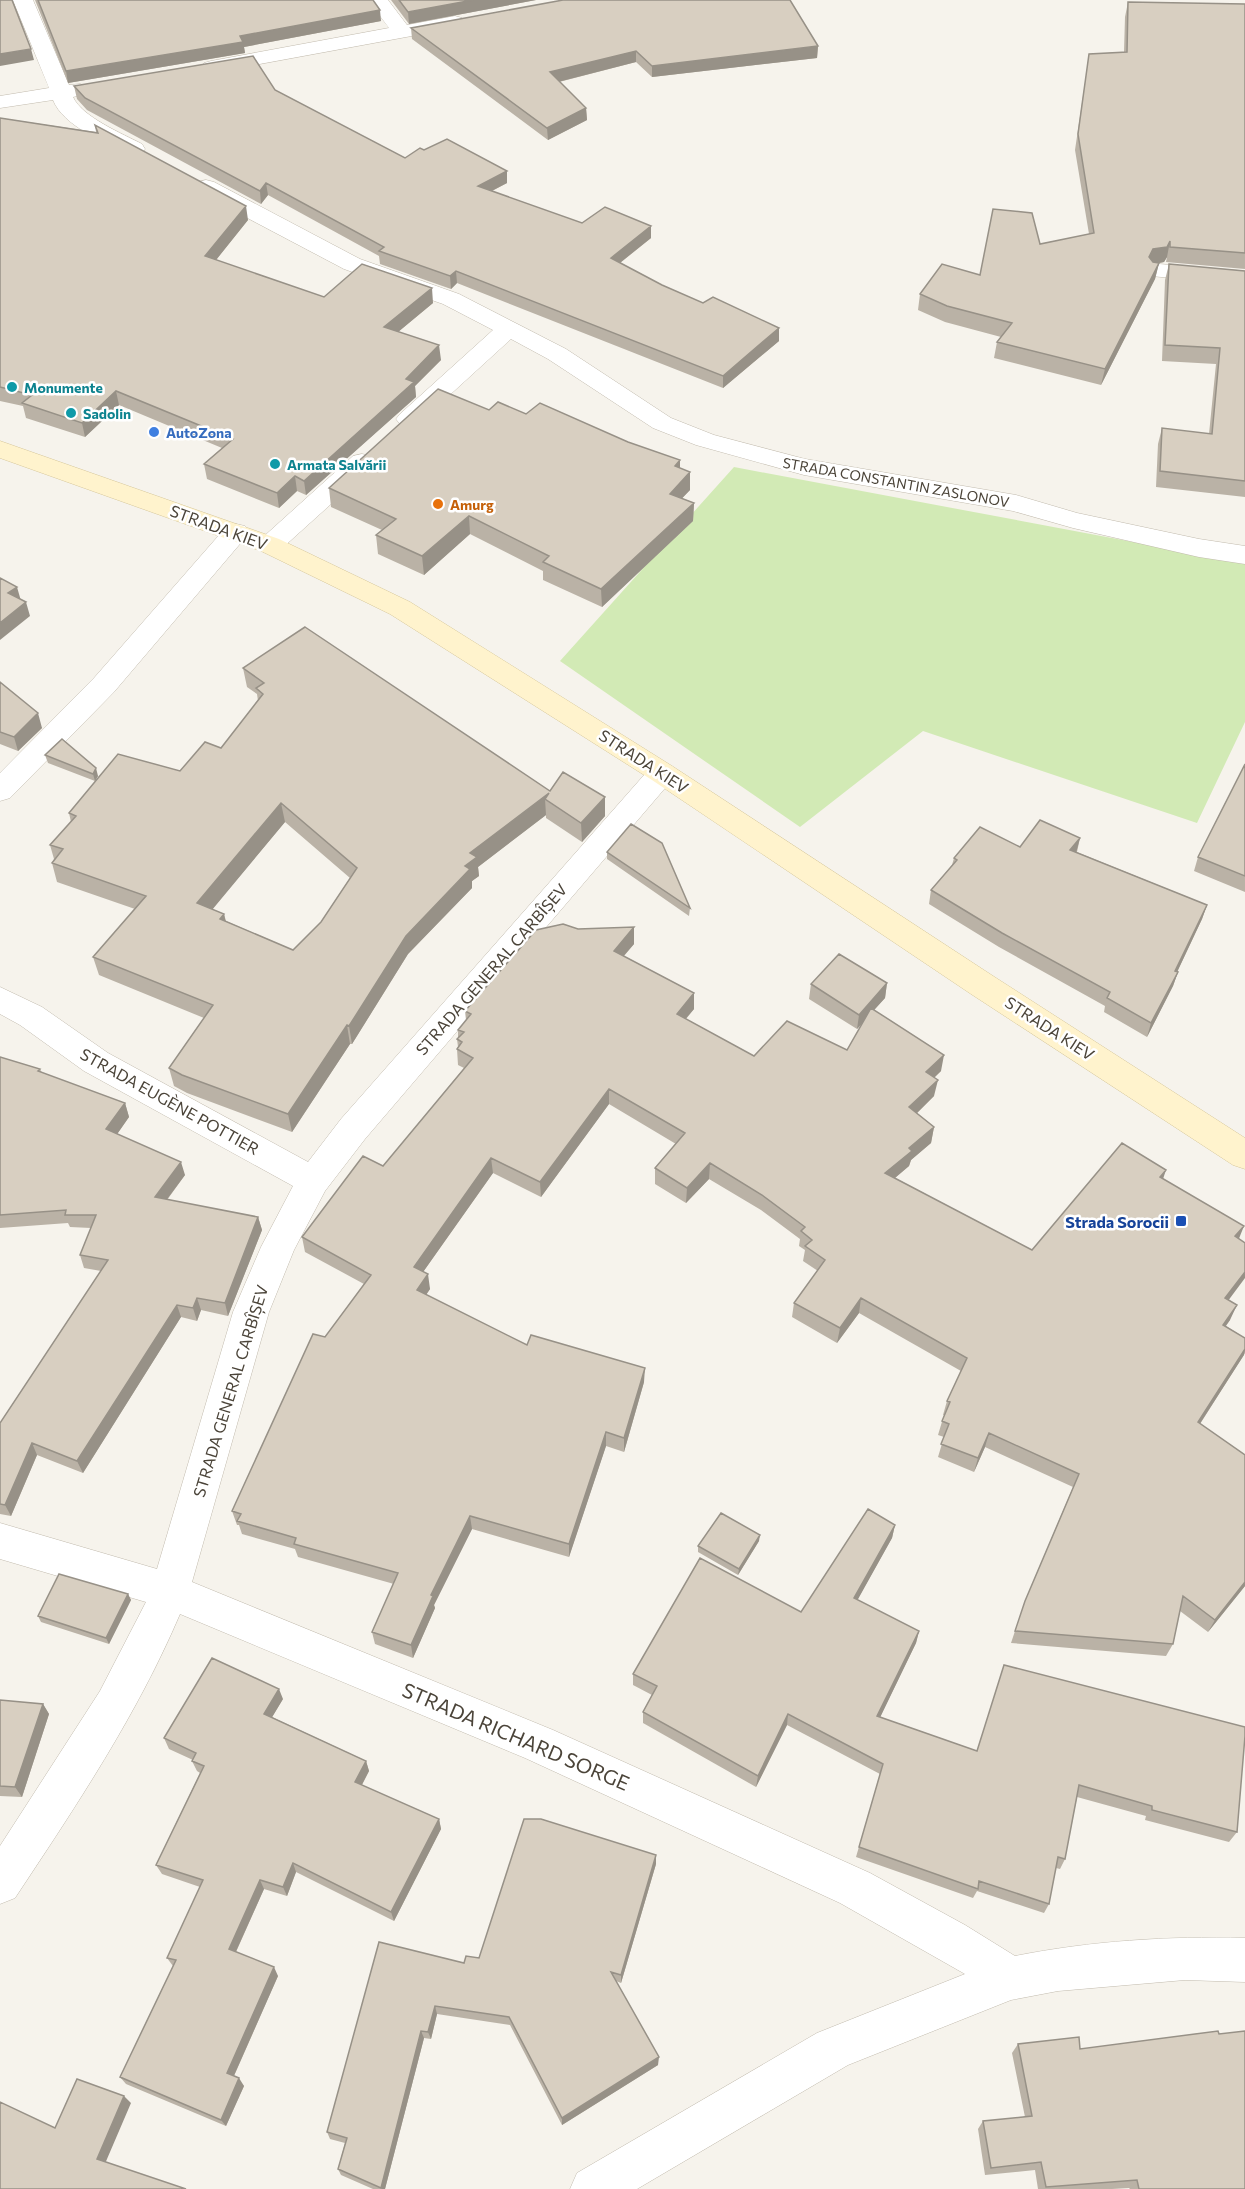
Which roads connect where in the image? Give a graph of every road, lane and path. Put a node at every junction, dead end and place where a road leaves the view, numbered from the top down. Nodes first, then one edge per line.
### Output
1 (23, 0) edge
2 (378, 0) edge
3 (480, 18) edge
4 (402, 32) junction
5 (191, 71) edge
6 (103, 87) edge
7 (60, 94) junction
8 (0, 102) edge
9 (153, 158) edge
10 (191, 179) edge
11 (1159, 271) edge
12 (1245, 278) edge
13 (508, 329) junction
14 (0, 449) edge
15 (236, 532) junction
16 (270, 545) junction
17 (1245, 555) edge
18 (662, 773) junction
19 (0, 791) edge
20 (0, 999) edge
21 (1245, 1155) edge
22 (313, 1181) junction
23 (0, 1541) edge
24 (170, 1591) junction
25 (0, 1884) edge
26 (1245, 1960) edge
27 (1011, 1978) junction
28 (593, 2189) edge

1 - 7 street
2 - 4 street
3 - 4 street
4 - 5 street
6 - 7 street
7 - 8 street
7 - 9 street
10 - 13 street, STRADA CONSTANTIN ZASLONOV
11 - 12 street
13 - 16 street
13 - 17 street, STRADA CONSTANTIN ZASLONOV
14 - 15 main road, STRADA KIEV
15 - 16 main road, STRADA KIEV
15 - 19 street
16 - 18 main road, STRADA KIEV
18 - 21 main road, STRADA KIEV
18 - 22 street, STRADA GENERAL CARBÎȘEV
20 - 22 street, STRADA EUGÈNE POTTIER
22 - 24 street, STRADA GENERAL CARBÎȘEV
23 - 24 street, STRADA RICHARD SORGE
24 - 25 street, STRADA GENERAL CARBÎȘEV
24 - 27 street, STRADA RICHARD SORGE
26 - 27 street
27 - 28 street

